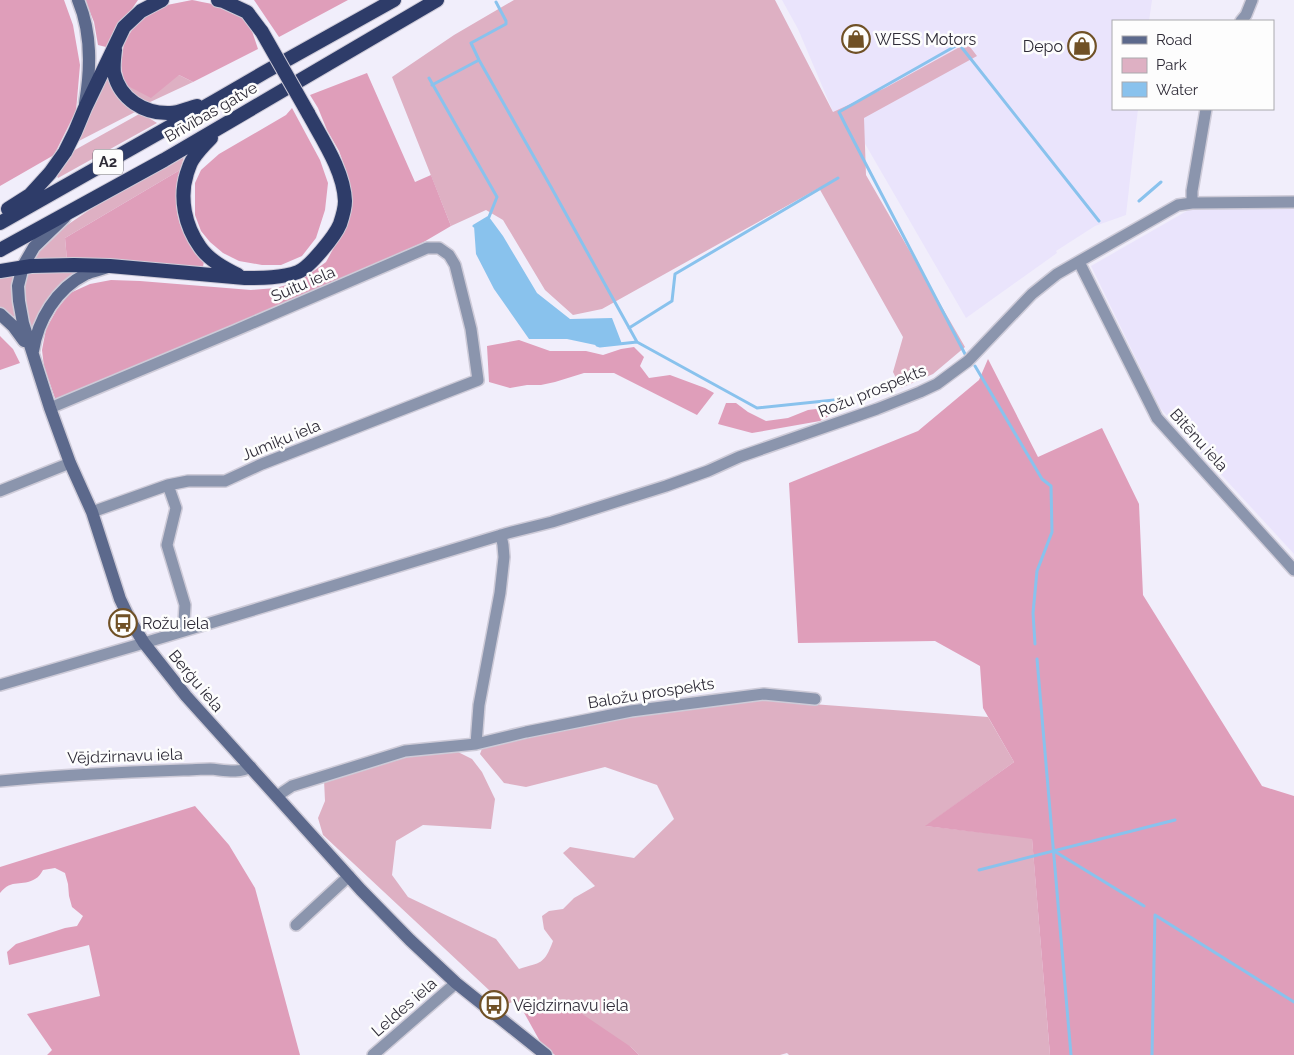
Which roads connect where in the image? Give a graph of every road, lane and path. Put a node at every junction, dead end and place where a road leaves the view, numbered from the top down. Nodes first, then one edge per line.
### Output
1 (78, 0) edge
2 (162, 0) edge
3 (218, 0) edge
4 (235, 0) edge
5 (394, 0) edge
6 (437, 0) edge
7 (1252, 0) edge
8 (247, 12) junction
9 (1242, 20) edge
10 (116, 42) junction
11 (276, 95) junction
12 (215, 102) junction
13 (84, 108) junction
14 (1206, 110) edge
15 (1192, 202) junction
16 (1294, 202) edge
17 (76, 207) junction
18 (0, 215) edge
19 (0, 224) edge
20 (0, 250) edge
21 (1079, 262) junction
22 (23, 266) junction
23 (110, 266) junction
24 (0, 271) edge
25 (245, 278) junction
26 (0, 314) edge
27 (32, 354) junction
28 (478, 380) joint
29 (50, 408) junction
30 (70, 463) junction
31 (168, 485) junction
32 (0, 491) edge
33 (92, 512) junction
34 (504, 534) junction
35 (1294, 570) edge
36 (186, 630) junction
37 (144, 643) junction
38 (0, 685) edge
39 (815, 700) dead end
40 (476, 744) junction
41 (251, 767) junction
42 (0, 781) edge
43 (277, 796) junction
44 (349, 876) junction
45 (296, 925) dead end
46 (456, 983) junction
47 (373, 1055) edge
48 (546, 1055) edge

1 - 13 main road
2 - 10 highway
3 - 8 highway
4 - 8 main road
5 - 12 highway, Brīvības gatve / A2
6 - 11 highway, Brīvības gatve / A2
7 - 9 street
8 - 25 highway, bridge
10 - 12 highway
10 - 13 highway
11 - 17 highway, Brīvības gatve / A2
11 - 25 highway
12 - 19 highway, Brīvības gatve / A2
13 - 18 highway
14 - 15 street
15 - 16 street, Rožu prospekts
15 - 21 street, Rožu prospekts
17 - 20 highway, Brīvības gatve / A2
17 - 22 main road, Berģu iela
21 - 34 street, Rožu prospekts
21 - 35 street, Bitēnu iela
22 - 23 highway
22 - 24 highway
22 - 27 main road, Berģu iela
23 - 25 highway
23 - 27 main road
26 - 27 main road
27 - 29 main road, Berģu iela
28 - 29 street, Suitu iela
28 - 31 street, Jumiķu iela
29 - 30 main road, Berģu iela
30 - 32 street
30 - 33 main road, Berģu iela
31 - 33 street, Jumiķu iela
31 - 36 street
33 - 37 main road, Berģu iela
34 - 36 street
34 - 40 street
36 - 37 street
37 - 38 street
37 - 41 main road, Berģu iela
39 - 40 street, Baložu prospekts
40 - 43 street
41 - 42 street, Vējdzirnavu iela
41 - 43 main road, Berģu iela
43 - 44 main road, Berģu iela
44 - 45 street
44 - 46 main road, Berģu iela
46 - 47 street, Leldes iela
46 - 48 main road, Berģu iela

